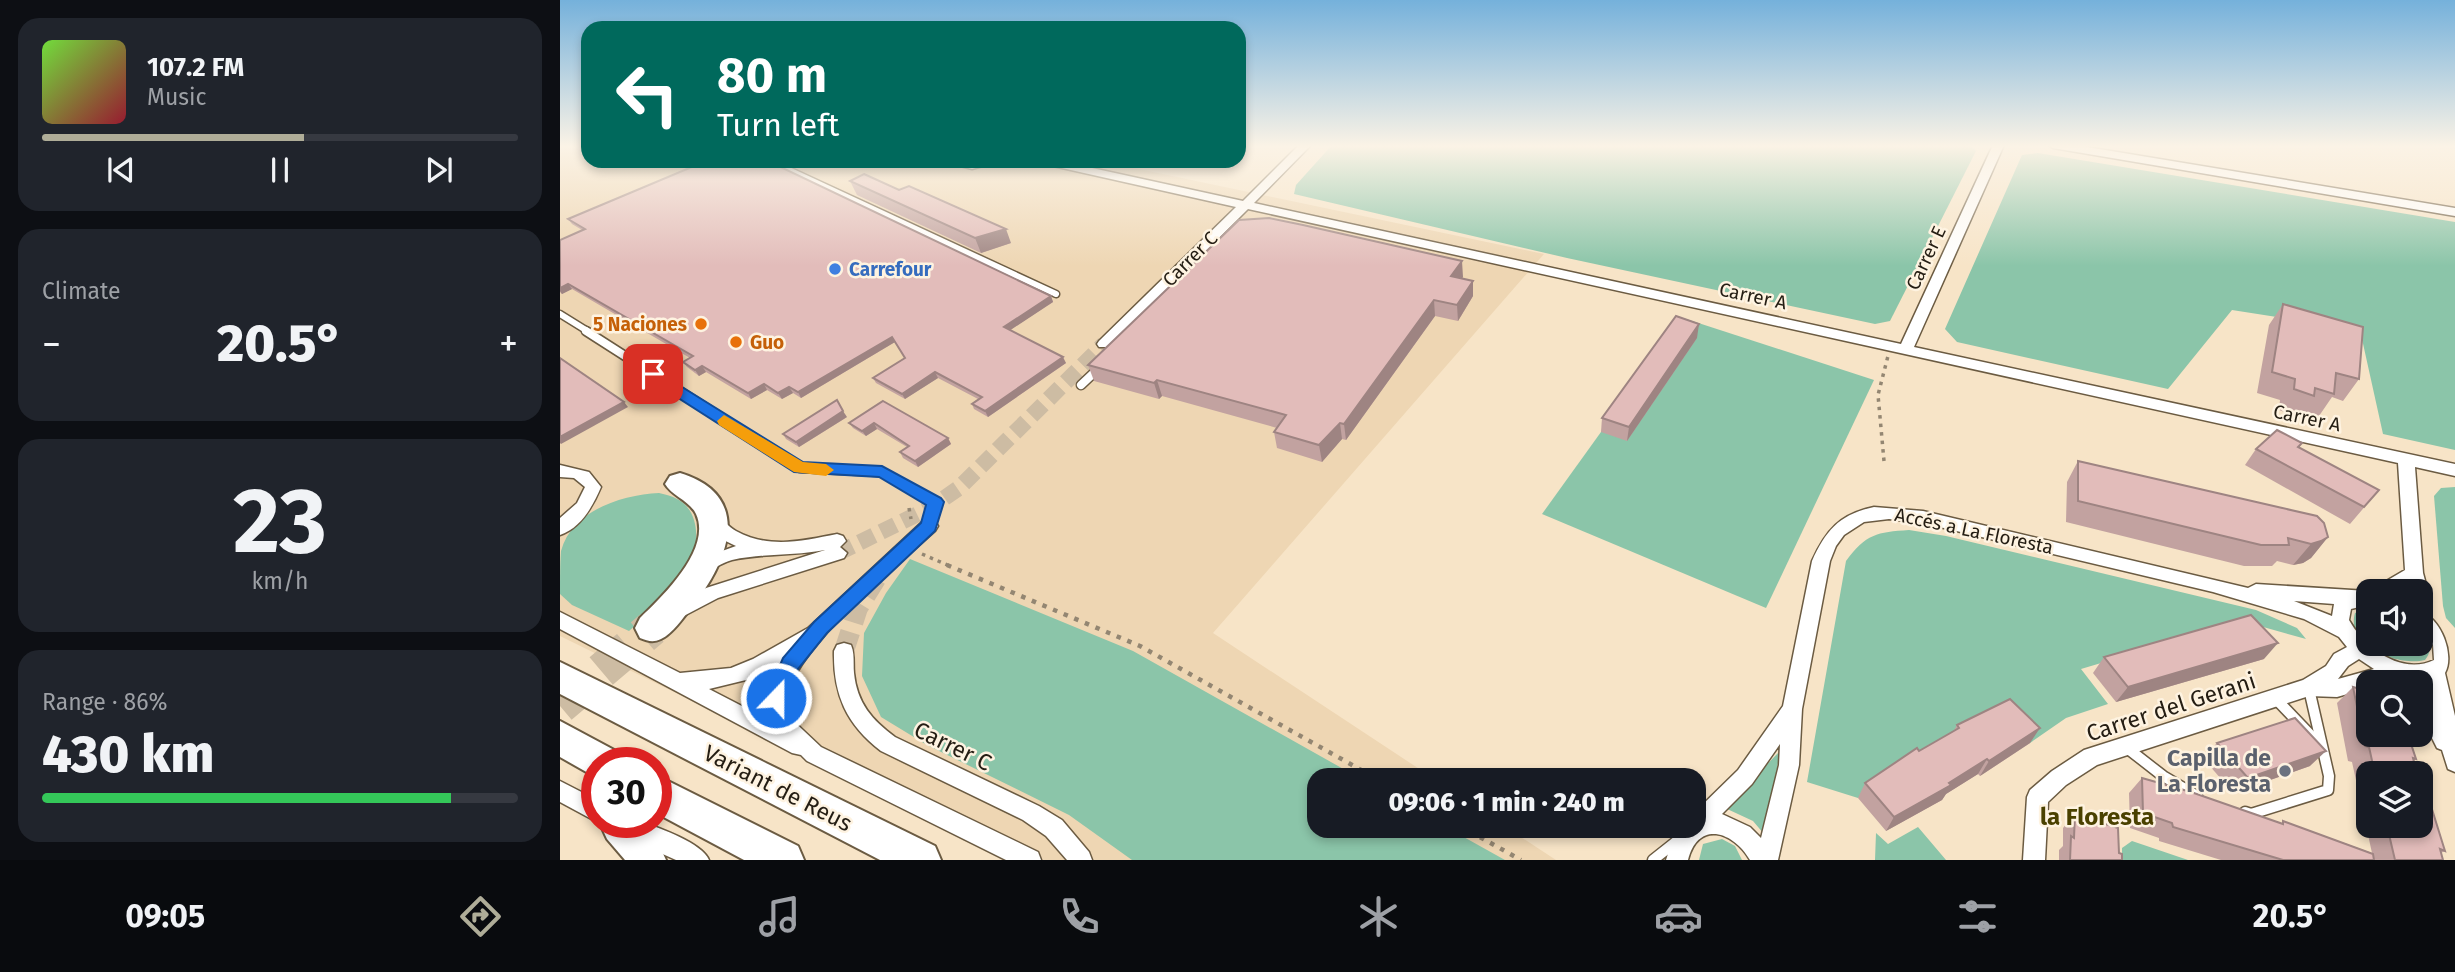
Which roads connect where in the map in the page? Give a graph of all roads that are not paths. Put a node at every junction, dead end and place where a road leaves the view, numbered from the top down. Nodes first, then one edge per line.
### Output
1 (821, 185) edge
2 (1151, 185) edge
3 (1265, 185) edge
4 (1981, 185) edge
5 (2294, 185) edge
6 (1243, 206) junction
7 (2455, 212) edge
8 (1056, 294) dead end
9 (560, 314) edge
10 (1104, 344) tunnel mouth
11 (1906, 349) junction
12 (1101, 366) edge
13 (1081, 385) dead end
14 (2406, 459) junction
15 (563, 470) edge
16 (2455, 470) edge
17 (680, 484) dead end
18 (714, 522) junction
19 (566, 523) edge
20 (929, 526) joint
21 (560, 534) edge
22 (766, 548) junction
23 (702, 566) junction
24 (2417, 579) edge
25 (2213, 586) junction
26 (2356, 597) edge
27 (2356, 601) edge
28 (560, 610) edge
29 (566, 623) edge
30 (821, 627) junction
31 (652, 628) joint
32 (2343, 630) junction
33 (2433, 631) edge
34 (2356, 645) edge
35 (844, 651) tunnel mouth
36 (2356, 651) edge
37 (2373, 656) edge
38 (2399, 670) edge
39 (2435, 670) joint
40 (560, 677) edge
41 (673, 682) junction
42 (2356, 685) edge
43 (2309, 687) junction
44 (2275, 698) junction
45 (1792, 709) junction
46 (2433, 718) edge
47 (560, 738) edge
48 (2124, 746) junction
49 (2322, 746) junction
50 (581, 750) edge
51 (814, 754) junction
52 (2455, 763) edge
53 (560, 791) edge
54 (672, 801) edge
55 (2212, 802) edge
56 (581, 803) edge
57 (2238, 810) edge
58 (1706, 816) edge
59 (1706, 827) edge
60 (630, 838) edge
61 (656, 838) edge
62 (1682, 838) edge
63 (1685, 838) edge
64 (646, 860) edge
65 (698, 860) edge
66 (784, 860) edge
67 (921, 860) edge
68 (1030, 860) edge
69 (1082, 860) edge
70 (1653, 860) edge
71 (1677, 860) edge
72 (1765, 860) edge
73 (2034, 860) edge

1 - 8 lane
2 - 6 street, Carrer A
3 - 6 street, Carrer C
4 - 11 street, Carrer E
5 - 7 street
6 - 10 street, Carrer C
6 - 11 street, Carrer A
9 - 20 lane
11 - 14 street, Carrer A
12 - 13 lane
14 - 16 street, Carrer A
14 - 24 street
15 - 19 street
17 - 18 highway
18 - 22 street
18 - 23 highway
19 - 21 street
20 - 30 street
22 - 23 street
22 - 31 street
23 - 31 highway
25 - 26 street, Accés a La Floresta
25 - 32 street, Accés a La Floresta
25 - 45 street, Accés a La Floresta
27 - 32 street
28 - 29 street
29 - 41 street
30 - 41 street
30 - 51 street
32 - 34 street
33 - 39 street
35 - 69 street, Carrer C
36 - 43 street, Carrer del Gerani
37 - 38 street
39 - 52 street
40 - 67 highway, Variant de Reus
41 - 51 street
42 - 43 street, Carrer del Gerani
43 - 44 street, Carrer del Gerani
43 - 49 lane
44 - 48 street, Carrer del Gerani
44 - 49 lane
45 - 58 street, Accés a La Floresta
45 - 72 street, Accés a La Floresta
46 - 52 street
47 - 50 highway
48 - 55 lane
48 - 73 street, Carrer del Gerani
49 - 57 lane
51 - 68 street
53 - 56 street
54 - 66 highway
59 - 72 street, Accés a La Floresta
60 - 64 highway
61 - 65 street
62 - 70 lane
63 - 71 street, Accés a La Floresta

